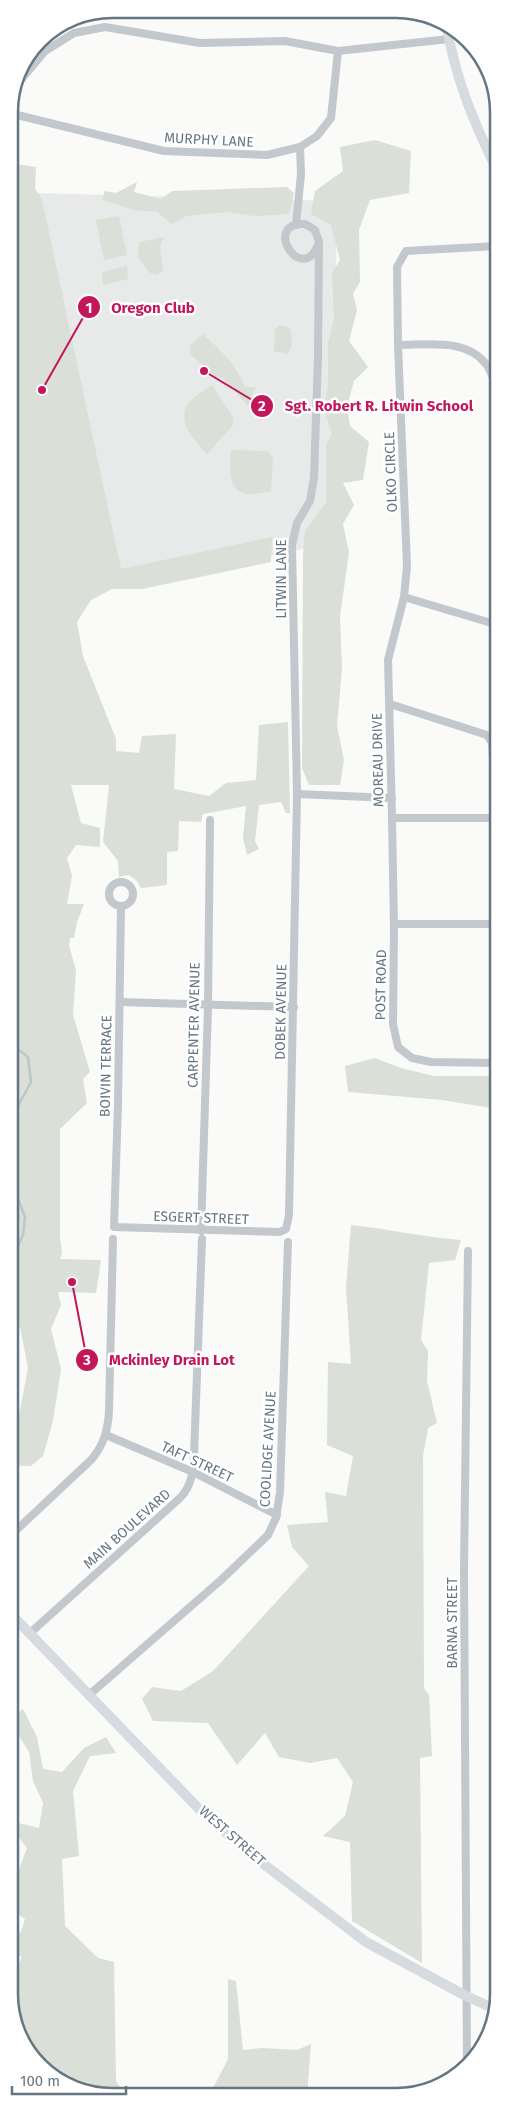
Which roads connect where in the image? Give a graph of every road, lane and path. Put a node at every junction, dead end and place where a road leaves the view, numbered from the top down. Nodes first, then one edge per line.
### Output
1 (448, 33) edge
2 (449, 39) junction
3 (43, 48) edge
4 (44, 51) junction
5 (338, 51) junction
6 (26, 74) edge
7 (18, 113) edge
8 (300, 147) junction
9 (490, 155) edge
10 (296, 225) junction
11 (318, 245) junction
12 (490, 246) edge
13 (398, 345) junction
14 (490, 371) edge
15 (404, 597) junction
16 (490, 623) edge
17 (390, 704) junction
18 (490, 739) edge
19 (297, 794) junction
20 (392, 798) junction
21 (392, 818) junction
22 (490, 818) edge
23 (210, 820) dead end
24 (121, 906) dead end
25 (394, 924) junction
26 (490, 924) edge
27 (120, 1002) junction
28 (208, 1004) junction
29 (294, 1007) junction
30 (489, 1063) edge
31 (114, 1227) joint
32 (286, 1230) joint
33 (201, 1235) junction
34 (113, 1239) dead end
35 (288, 1242) dead end
36 (468, 1251) dead end
37 (106, 1435) junction
38 (193, 1472) junction
39 (277, 1515) junction
40 (18, 1529) edge
41 (18, 1622) edge
42 (29, 1634) junction
43 (89, 1695) junction
44 (466, 1996) junction
45 (489, 2006) edge
46 (467, 2056) edge

1 - 2 main road
2 - 5 street
2 - 9 main road
3 - 4 street
4 - 5 street
4 - 6 street
5 - 8 street, MURPHY LANE
7 - 8 street, MURPHY LANE
8 - 10 street
10 - 11 street
10 - 11 street
11 - 19 street, LITWIN LANE
12 - 13 street, OLKO CIRCLE
13 - 14 street
13 - 15 street, OLKO CIRCLE
15 - 16 street
15 - 17 street, MOREAU DRIVE
17 - 18 street
17 - 20 street, MOREAU DRIVE
19 - 20 street
19 - 29 street, DOBEK AVENUE
20 - 21 street, MOREAU DRIVE
21 - 22 street, MOREAU DRIVE
21 - 25 street, POST ROAD
23 - 28 street, CARPENTER AVENUE
24 - 27 street, BOIVIN TERRACE
25 - 26 street
25 - 30 street, POST ROAD
27 - 28 street
27 - 31 street, BOIVIN TERRACE
28 - 29 street
28 - 33 street, CARPENTER AVENUE
29 - 32 street, DOBEK AVENUE
31 - 33 street, ESGERT STREET
32 - 33 street, ESGERT STREET
33 - 38 street, MAIN BOULEVARD
34 - 37 street
35 - 39 street, COOLIDGE AVENUE
36 - 44 street, BARNA STREET
37 - 38 street, TAFT STREET
37 - 40 street
38 - 39 street, TAFT STREET
38 - 42 street, MAIN BOULEVARD
39 - 43 street, COOLIDGE AVENUE
41 - 42 main road, WEST STREET
42 - 43 main road, WEST STREET
43 - 44 main road, WEST STREET
44 - 45 main road, WEST STREET
44 - 46 street, BARNA STREET

